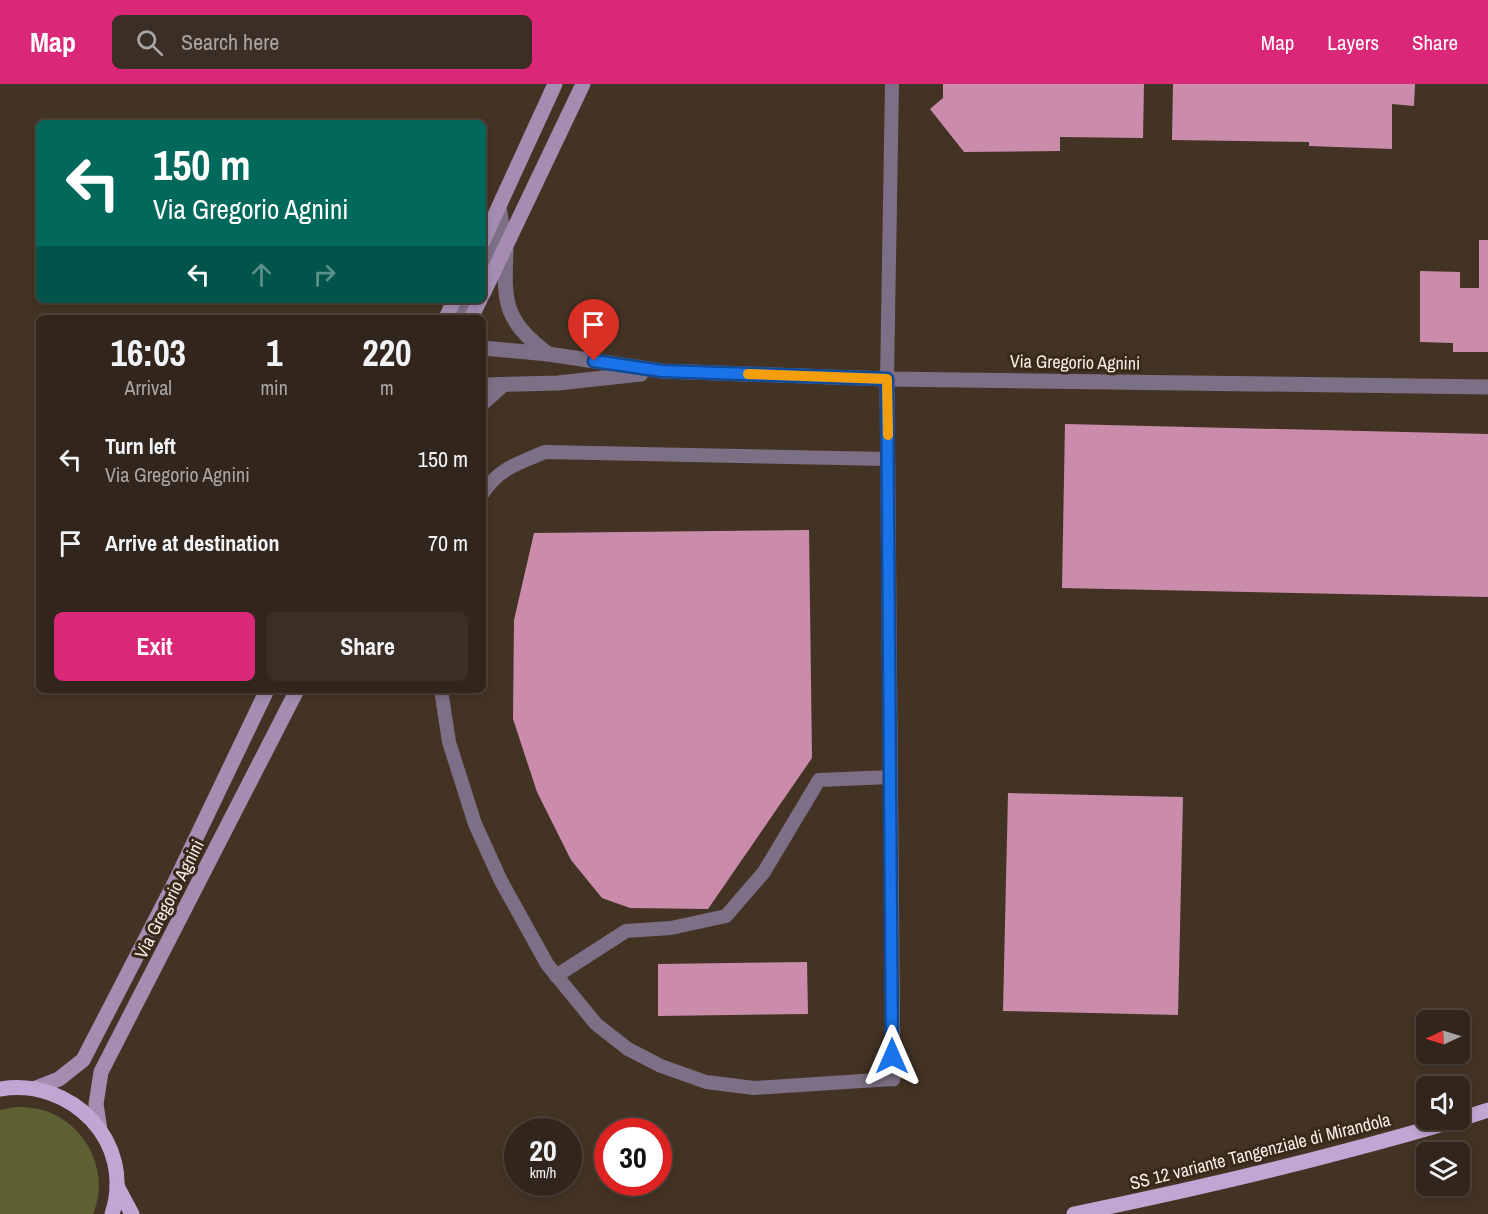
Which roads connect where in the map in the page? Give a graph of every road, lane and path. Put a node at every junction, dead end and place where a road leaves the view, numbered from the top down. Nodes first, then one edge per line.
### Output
1 (555, 84) edge
2 (583, 84) edge
3 (892, 84) edge
4 (499, 207) junction
5 (486, 235) edge
6 (506, 249) junction
7 (486, 260) edge
8 (486, 288) edge
9 (486, 348) edge
10 (548, 354) junction
11 (662, 371) junction
12 (887, 379) junction
13 (486, 385) edge
14 (503, 386) junction
15 (1488, 387) edge
16 (486, 400) edge
17 (888, 459) junction
18 (486, 488) edge
19 (266, 693) edge
20 (295, 693) edge
21 (441, 693) edge
22 (890, 777) junction
23 (556, 976) junction
24 (893, 1079) joint
25 (36, 1088) junction
26 (0, 1089) edge
27 (1488, 1110) edge
28 (100, 1130) junction
29 (117, 1186) junction
30 (112, 1214) edge
31 (132, 1214) edge
32 (1074, 1214) edge

1 - 4 main road
2 - 6 main road
3 - 12 lane
4 - 5 main road
4 - 7 street
6 - 8 main road
6 - 10 street
9 - 10 street, Via Gregorio Agnini
10 - 11 street, Via Gregorio Agnini
11 - 12 street, Via Gregorio Agnini
11 - 14 street, Via Gregorio Agnini
12 - 15 street, Via Gregorio Agnini
12 - 17 street
13 - 14 street, Via Gregorio Agnini
14 - 16 street
17 - 18 lane
17 - 22 street
19 - 25 main road, Via Gregorio Agnini
20 - 28 main road, Via Gregorio Agnini
21 - 23 lane
22 - 23 lane
22 - 24 street
23 - 24 lane
25 - 26 main road
25 - 28 main road
27 - 32 main road, SS 12 variante Tangenziale di Mirandola
28 - 29 main road
29 - 30 main road
29 - 31 main road

